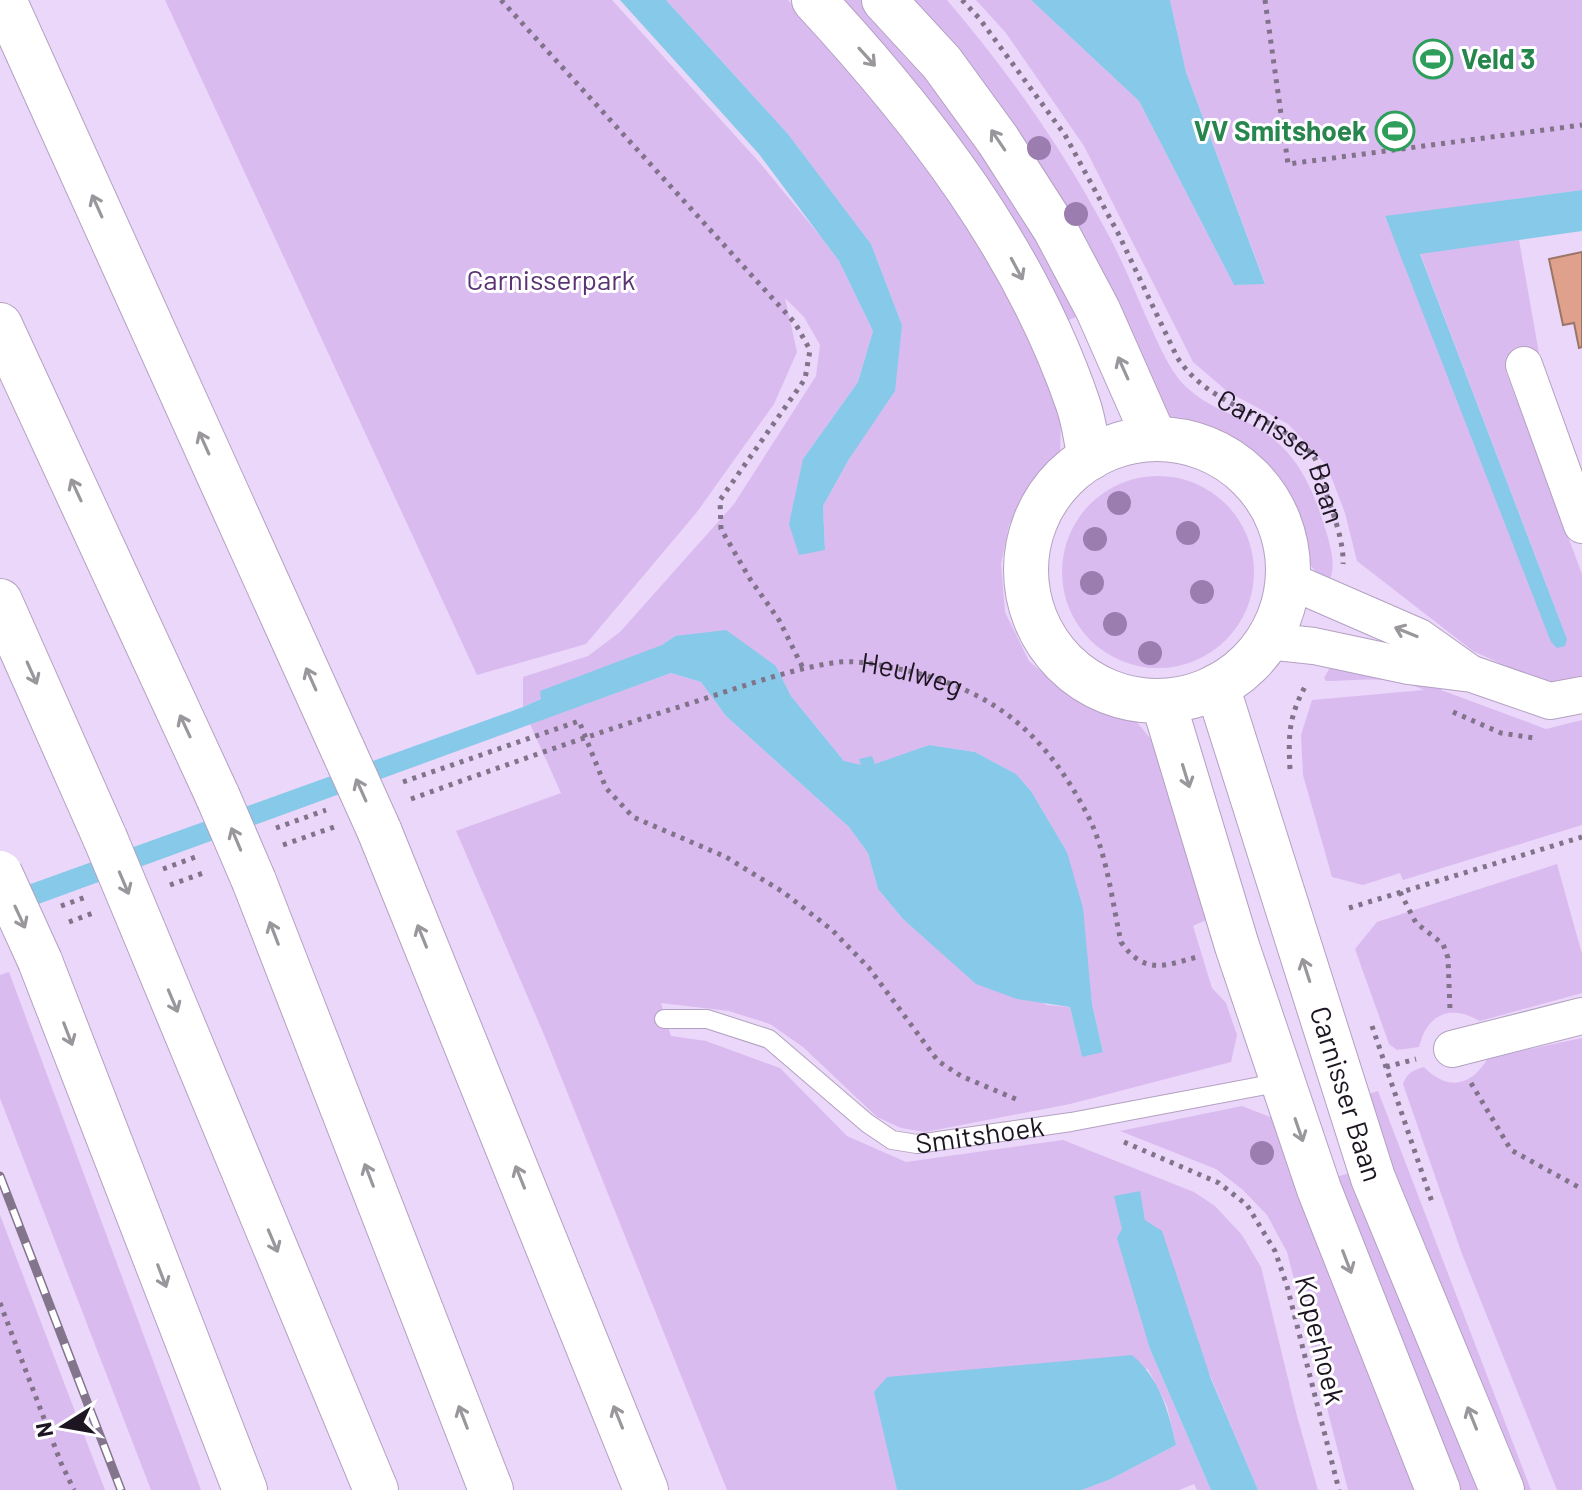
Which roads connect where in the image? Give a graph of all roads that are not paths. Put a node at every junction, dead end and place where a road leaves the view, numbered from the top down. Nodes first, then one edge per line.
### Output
1 (4, 0) edge
2 (814, 0) edge
3 (884, 0) edge
4 (0, 325) edge
5 (1524, 365) dead end
6 (1155, 439) junction
7 (1090, 458) junction
8 (1582, 525) edge
9 (1288, 580) junction
10 (0, 601) edge
11 (1267, 641) junction
12 (1472, 674) junction
13 (1217, 686) junction
14 (1582, 695) edge
15 (1163, 701) junction
16 (0, 873) edge
17 (1582, 1016) edge
18 (664, 1019) dead end
19 (1452, 1049) dead end
20 (1282, 1082) junction
21 (245, 1490) edge
22 (376, 1490) edge
23 (491, 1490) edge
24 (646, 1490) edge
25 (1438, 1490) edge
26 (1502, 1490) edge

24 -> 1 main road, bridge
2 -> 7 main road
6 -> 3 main road
23 -> 4 main road, bridge
5 - 8 street
6 - 7 main road
6 - 9 main road
7 - 15 main road
9 - 11 main road
12 -> 9 street
10 -> 22 main road, bridge
11 - 12 street
11 - 13 main road
12 - 14 street
13 - 15 main road
26 -> 13 main road, Carnisser Baan
15 -> 20 main road, Carnisser Baan
16 -> 21 main road, bridge
17 - 19 street
18 - 20 lane, Smitshoek
20 -> 25 main road, Carnisser Baan

